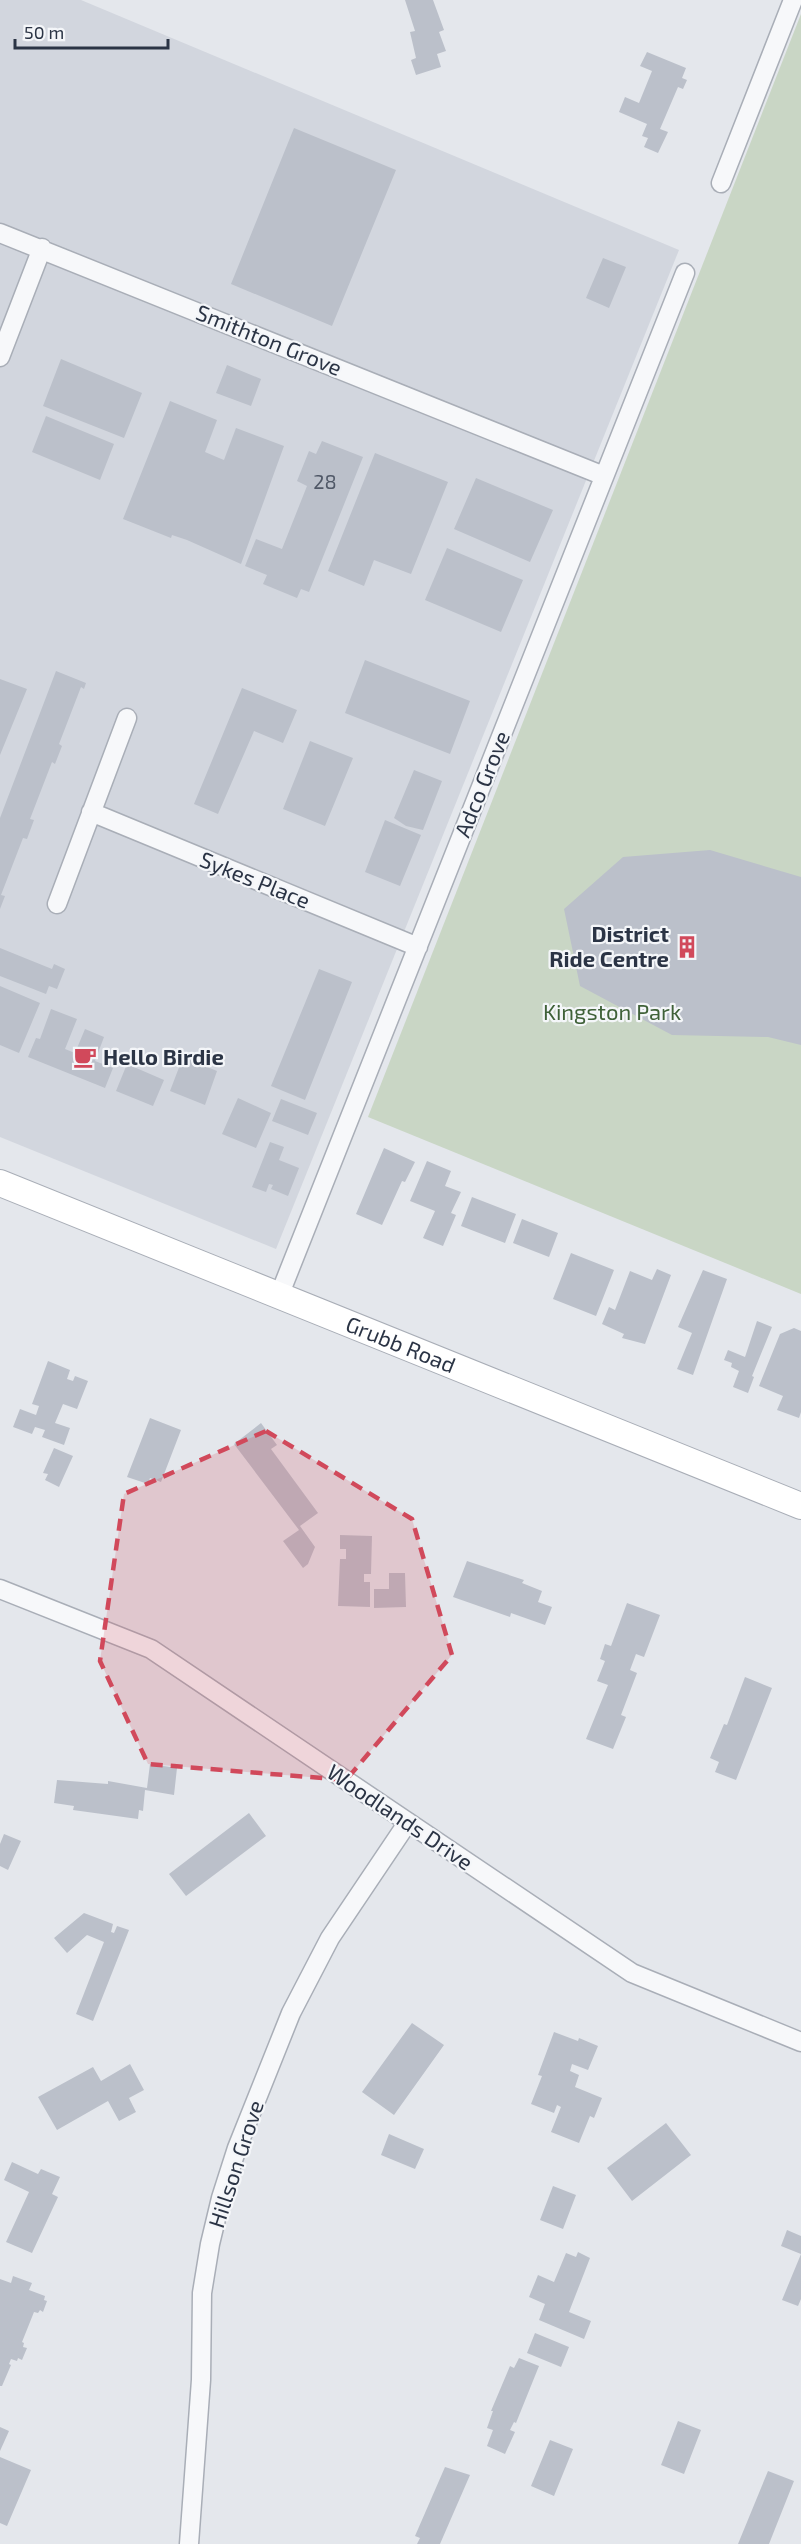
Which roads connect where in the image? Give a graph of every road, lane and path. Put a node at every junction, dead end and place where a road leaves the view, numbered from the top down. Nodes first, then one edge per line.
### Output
1 (793, 0) edge
2 (721, 183) dead end
3 (0, 233) edge
4 (42, 248) junction
5 (684, 273) dead end
6 (0, 357) edge
7 (604, 476) junction
8 (128, 718) dead end
9 (91, 812) junction
10 (57, 904) dead end
11 (418, 947) junction
12 (0, 1183) edge
13 (279, 1296) junction
14 (801, 1506) edge
15 (0, 1589) edge
16 (408, 1822) junction
17 (801, 2042) edge
18 (189, 2544) edge

1 - 2 street
3 - 4 street, Smithton Grove
4 - 6 street
4 - 7 street, Smithton Grove
5 - 7 street, Adco Grove
7 - 11 street, Adco Grove
8 - 9 street
9 - 10 street
9 - 11 street, Sykes Place
11 - 13 street, Adco Grove
12 - 13 main road, Grubb Road
13 - 14 main road, Grubb Road
15 - 16 street, Woodlands Drive
16 - 17 street, Woodlands Drive
16 - 18 street, Hillson Grove

